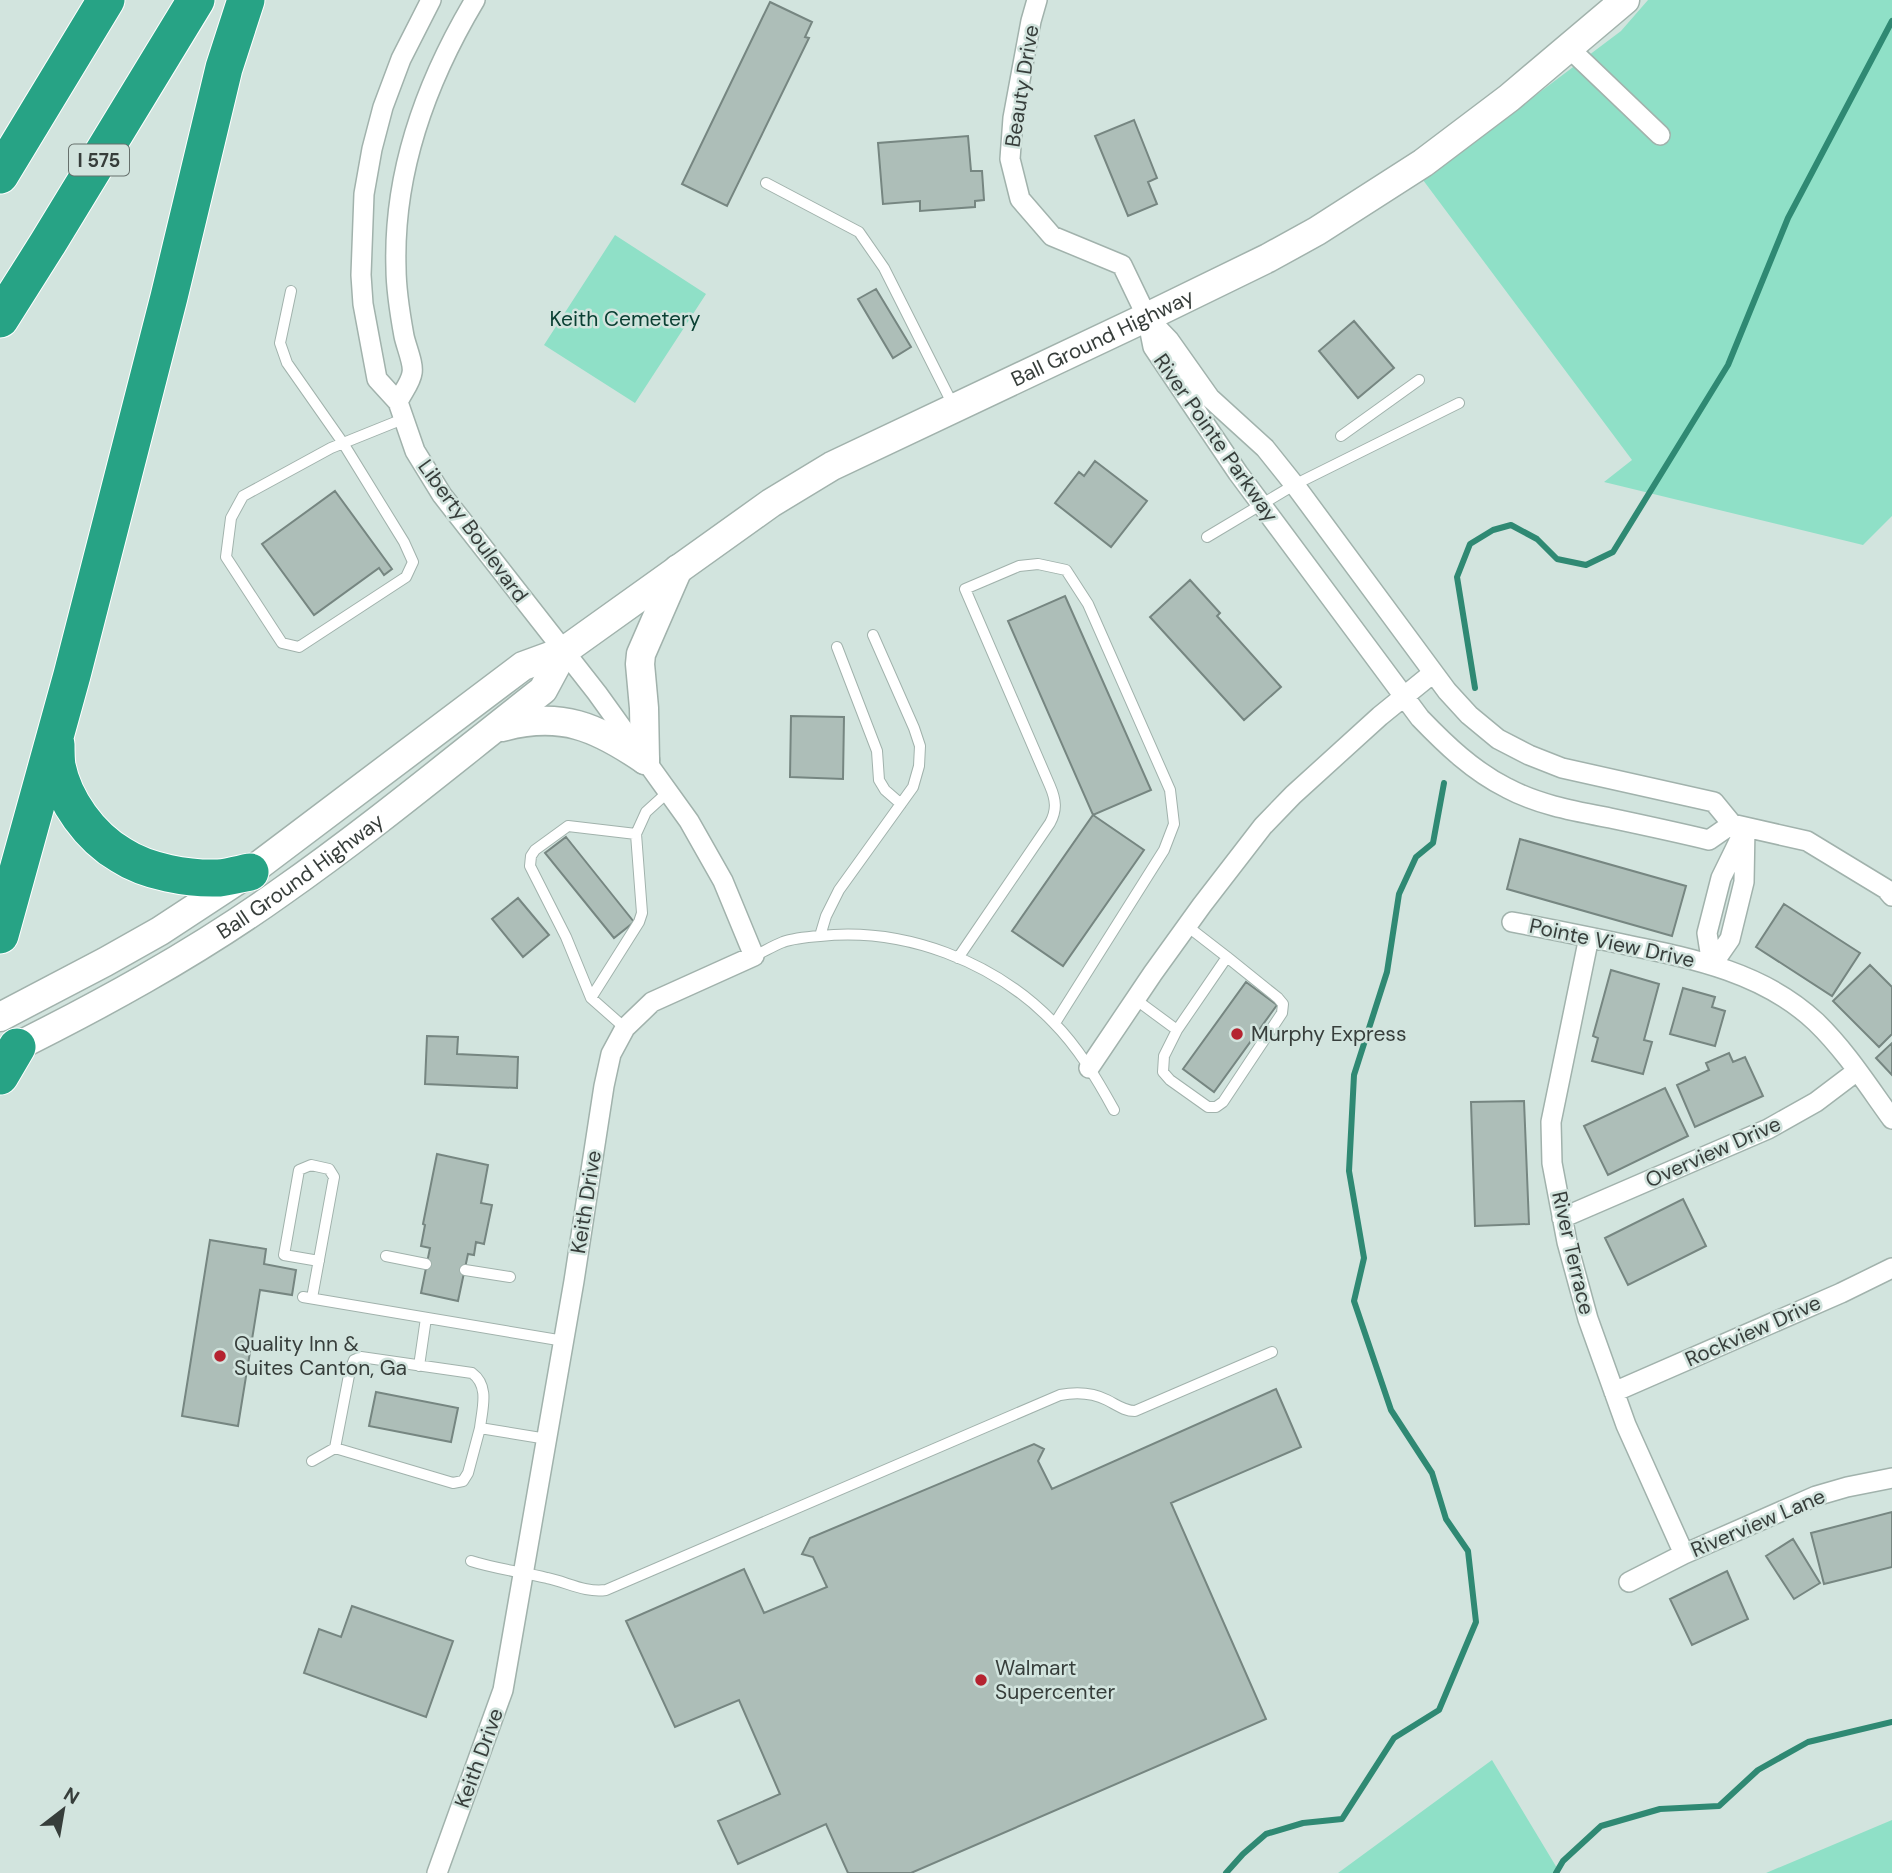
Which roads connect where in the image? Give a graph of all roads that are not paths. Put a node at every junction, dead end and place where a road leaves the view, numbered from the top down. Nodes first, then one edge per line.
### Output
1 (98, 0) edge
2 (106, 0) edge
3 (196, 0) edge
4 (246, 0) edge
5 (431, 0) edge
6 (475, 0) edge
7 (1037, 0) edge
8 (1625, 0) edge
9 (1569, 48) junction
10 (0, 126) edge
11 (1660, 135) dead end
12 (0, 175) edge
13 (766, 183) dead end
14 (290, 291) dead end
15 (1147, 317) junction
16 (0, 319) edge
17 (1419, 380) dead end
18 (1459, 403) dead end
19 (955, 407) junction
20 (401, 410) junction
21 (1341, 436) dead end
22 (343, 443) junction
23 (1294, 485) junction
24 (1261, 504) junction
25 (1207, 537) dead end
26 (678, 569) junction
27 (873, 635) dead end
28 (837, 647) dead end
29 (564, 652) junction
30 (1433, 673) junction
31 (1403, 696) junction
32 (492, 730) junction
33 (56, 732) junction
34 (645, 761) junction
35 (668, 792) junction
36 (901, 804) junction
37 (1739, 826) junction
38 (636, 834) junction
39 (250, 872) junction
40 (1892, 896) edge
41 (1512, 922) dead end
42 (1187, 926) junction
43 (0, 935) edge
44 (820, 936) junction
45 (1589, 937) junction
46 (754, 956) junction
47 (1227, 957) junction
48 (958, 958) junction
49 (1712, 965) junction
50 (590, 998) junction
51 (1135, 999) junction
52 (1055, 1023) junction
53 (625, 1028) junction
54 (1177, 1030) junction
55 (4, 1049) edge
56 (1089, 1068) junction
57 (1857, 1071) junction
58 (1114, 1110) dead end
59 (1892, 1118) edge
60 (1562, 1219) junction
61 (386, 1256) dead end
62 (318, 1261) junction
63 (426, 1264) dead end
64 (1892, 1268) edge
65 (465, 1270) dead end
66 (510, 1277) dead end
67 (426, 1318) junction
68 (564, 1341) junction
69 (1272, 1352) dead end
70 (419, 1366) junction
71 (1614, 1392) junction
72 (480, 1428) junction
73 (547, 1439) junction
74 (335, 1448) junction
75 (312, 1461) dead end
76 (1892, 1478) edge
77 (1684, 1555) junction
78 (471, 1561) dead end
79 (524, 1573) junction
80 (1629, 1582) dead end
81 (437, 1873) edge

1 - 10 highway
2 - 12 highway
3 - 16 highway, I 575
4 - 33 highway
5 - 20 street, Liberty Boulevard
6 - 20 street
7 - 15 street, Beauty Drive
8 - 9 main road, Ball Ground Highway
9 - 11 street
9 - 15 main road, Ball Ground Highway
13 - 19 lane
14 - 22 lane
15 - 19 main road, Ball Ground Highway
15 - 23 street, River Pointe Parkway
15 - 24 street, River Pointe Parkway
17 - 21 lane
18 - 23 lane
19 - 26 main road, Ball Ground Highway
20 - 22 lane
20 - 29 street, Liberty Boulevard
22 - 22 lane
23 - 24 lane
23 - 30 street, River Pointe Parkway
24 - 25 lane
24 - 31 street, River Pointe Parkway
26 - 29 main road, Ball Ground Highway
26 - 34 main road
27 - 36 lane
28 - 36 lane
29 - 32 main road, Ball Ground Highway
29 - 34 street
29 - 39 main road, Ball Ground Highway
30 - 31 street
30 - 37 street, River Pointe Parkway
31 - 37 street, River Pointe Parkway
31 - 42 street
32 - 34 main road
32 - 55 main road, Ball Ground Highway
33 - 39 highway
33 - 43 highway
34 - 35 street
35 - 38 lane
35 - 46 street
36 - 44 lane
37 - 40 street
37 - 49 street, Pointe View Drive
38 - 50 lane
38 - 50 lane
39 - 55 main road, Ball Ground Highway
41 - 45 street, Pointe View Drive
42 - 47 lane
42 - 51 street
44 - 46 lane
44 - 48 lane
45 - 49 street, Pointe View Drive
45 - 60 street, River Terrace
46 - 53 street, Keith Drive
47 - 54 lane
47 - 54 lane
48 - 52 lane
48 - 52 lane
49 - 57 street, Pointe View Drive
50 - 53 lane
51 - 54 lane
51 - 56 street
52 - 56 lane
53 - 68 street, Keith Drive
56 - 58 lane
57 - 59 street, Pointe View Drive
57 - 60 street, Overview Drive
60 - 71 street, River Terrace
61 - 63 lane
62 - 62 lane
62 - 67 lane
64 - 71 street, Rockview Drive
65 - 66 lane
67 - 68 lane
67 - 70 lane
68 - 73 street, Keith Drive
69 - 79 lane
70 - 72 lane
70 - 74 lane
71 - 77 street, River Terrace
72 - 73 lane
72 - 74 lane
73 - 79 street, Keith Drive
74 - 75 lane
76 - 77 street, Riverview Lane
77 - 80 street, Riverview Lane
78 - 79 lane
79 - 81 street, Keith Drive

